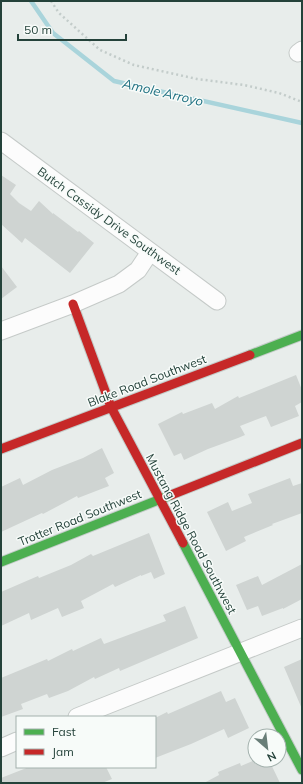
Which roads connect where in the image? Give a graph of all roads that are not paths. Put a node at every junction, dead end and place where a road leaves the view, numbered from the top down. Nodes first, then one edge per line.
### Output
1 (1, 141) edge
2 (150, 252) junction
3 (218, 301) dead end
4 (73, 304) junction
5 (1, 331) edge
6 (302, 335) edge
7 (111, 408) junction
8 (302, 443) edge
9 (1, 449) edge
10 (159, 499) junction
11 (1, 562) edge
12 (302, 628) edge
13 (240, 652) junction
14 (80, 716) edge
15 (16, 741) edge
16 (1, 748) edge
17 (302, 770) edge

1 - 2 street, Butch Cassidy Drive Southwest
2 - 3 street, Butch Cassidy Drive Southwest
2 - 4 street
4 - 5 street
4 - 7 street, Mustang Ridge Road Southwest
6 - 7 street, Blake Road Southwest
7 - 9 street, Blake Road Southwest
7 - 10 street, Mustang Ridge Road Southwest
8 - 10 street, Trotter Road Southwest
10 - 11 street, Trotter Road Southwest
10 - 13 street, Mustang Ridge Road Southwest
12 - 13 street
13 - 14 street
13 - 17 street, Mustang Ridge Road Southwest
15 - 16 street

